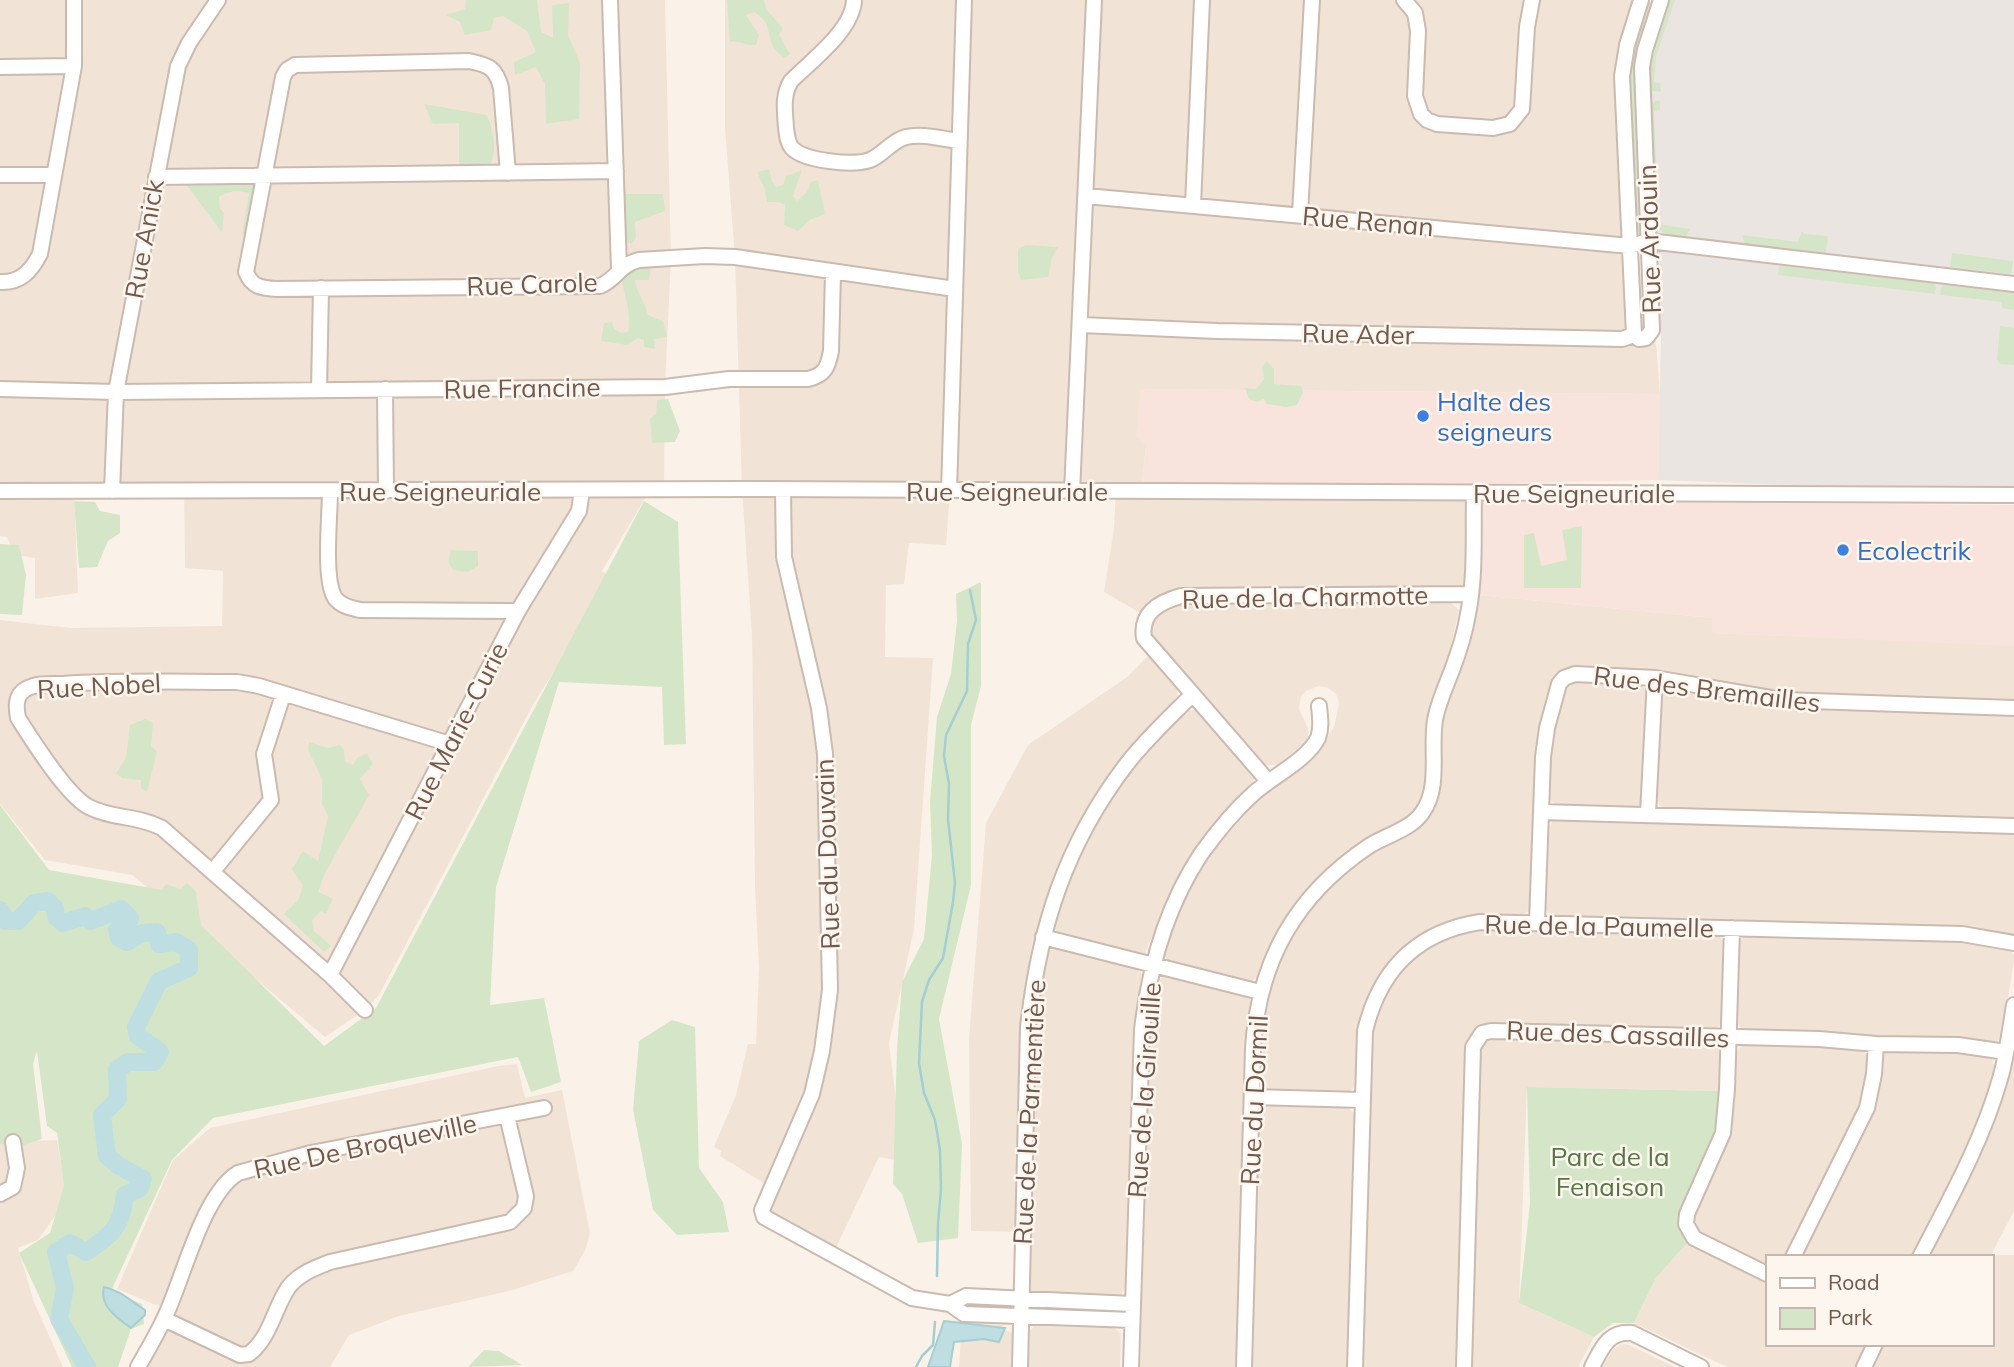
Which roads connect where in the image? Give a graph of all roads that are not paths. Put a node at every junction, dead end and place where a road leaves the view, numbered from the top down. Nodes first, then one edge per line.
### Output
1 (74, 0) edge
2 (218, 0) edge
3 (610, 0) edge
4 (853, 0) edge
5 (964, 0) edge
6 (1094, 0) edge
7 (1202, 0) edge
8 (1312, 0) edge
9 (1404, 0) edge
10 (1532, 0) edge
11 (1641, 0) edge
12 (1661, 0) edge
13 (74, 66) junction
14 (0, 67) edge
15 (959, 141) junction
16 (616, 171) junction
17 (508, 173) junction
18 (0, 174) edge
19 (54, 175) junction
20 (264, 176) junction
21 (156, 177) junction
22 (1086, 196) junction
23 (1193, 205) junction
24 (1300, 214) junction
25 (1649, 241) junction
26 (1630, 246) junction
27 (619, 269) junction
28 (833, 272) junction
29 (0, 282) edge
30 (2014, 284) edge
31 (321, 288) junction
32 (955, 289) junction
33 (1081, 325) junction
34 (1634, 335) junction
35 (0, 389) edge
36 (385, 389) junction
37 (319, 390) junction
38 (116, 392) junction
39 (582, 490) junction
40 (783, 490) junction
41 (0, 491) edge
42 (112, 491) junction
43 (330, 491) junction
44 (386, 491) junction
45 (949, 492) junction
46 (1072, 492) junction
47 (1474, 492) junction
48 (2014, 495) edge
49 (1471, 594) junction
50 (518, 611) junction
51 (1655, 678) junction
52 (283, 695) junction
53 (1192, 695) junction
54 (1319, 706) dead end
55 (2014, 708) edge
56 (450, 744) junction
57 (1268, 780) junction
58 (1541, 812) junction
59 (1648, 814) junction
60 (2014, 827) edge
61 (213, 871) junction
62 (1537, 922) junction
63 (1732, 928) junction
64 (1043, 937) junction
65 (2014, 943) edge
66 (1153, 965) junction
67 (330, 975) junction
68 (1260, 992) junction
69 (2014, 1004) edge
70 (365, 1010) dead end
71 (1728, 1038) junction
72 (1876, 1044) junction
73 (2006, 1052) junction
74 (1252, 1097) junction
75 (1362, 1100) junction
76 (544, 1108) dead end
77 (507, 1116) junction
78 (13, 1142) dead end
79 (0, 1194) edge
80 (1794, 1255) edge
81 (1921, 1255) edge
82 (1766, 1274) edge
83 (1021, 1300) junction
84 (950, 1304) junction
85 (1132, 1304) junction
86 (1021, 1317) junction
87 (164, 1319) junction
88 (1132, 1320) junction
89 (1874, 1346) edge
90 (138, 1367) edge
91 (1020, 1367) edge
92 (1131, 1367) edge
93 (1244, 1367) edge
94 (1355, 1367) edge
95 (1464, 1367) edge
96 (1592, 1367) edge
97 (1701, 1367) edge
98 (1864, 1367) edge

1 - 13 street
2 - 21 street, Rue Anick
3 - 16 street
4 - 15 street
5 - 15 street
6 - 22 street
7 - 23 street
8 - 24 street
9 - 10 street
11 - 26 street, Rue Ardouin
12 - 25 street, Rue Ardouin
13 - 14 street
13 - 19 street
15 - 32 street
16 - 17 street
16 - 27 street
17 - 20 street
17 - 20 street
18 - 19 street
19 - 29 street
20 - 21 street
20 - 31 street, Rue Carole
21 - 38 street, Rue Anick
22 - 23 street, Rue Renan
22 - 33 street
23 - 24 street, Rue Renan
24 - 26 street, Rue Renan
25 - 26 street, Rue Renan
25 - 30 street
25 - 34 street, Rue Ardouin
26 - 34 street, Rue Ardouin
27 - 28 street, Rue Carole
27 - 31 street, Rue Carole
28 - 32 street, Rue Carole
28 - 36 street, Rue Francine
31 - 37 street
32 - 45 street
33 - 34 street, Rue Ader
33 - 46 street
35 - 38 street, Rue Francine
36 - 37 street, Rue Francine
36 - 44 street
37 - 38 street, Rue Francine
38 - 42 street, Rue Anick
39 - 40 street, Rue Seigneuriale
39 - 44 street, Rue Seigneuriale
39 - 50 street, Rue Marie-Curie
40 - 45 street, Rue Seigneuriale
40 - 84 street, Rue du Douvain
41 - 42 street, Rue Seigneuriale
42 - 43 street, Rue Seigneuriale
43 - 44 street, Rue Seigneuriale
43 - 50 street
45 - 46 street, Rue Seigneuriale
46 - 47 street, Rue Seigneuriale
47 - 48 street, Rue Seigneuriale
47 - 49 street, Rue du Dormil
49 - 53 street, Rue de la Charmotte
49 - 68 street, Rue du Dormil
50 - 56 street, Rue Marie-Curie
51 - 55 street, Rue des Bremailles
51 - 58 street, Rue des Bremailles
51 - 59 street
52 - 56 street, Rue Nobel
52 - 61 street
52 - 61 street, Rue Nobel
53 - 57 street, Rue de la Charmotte
53 - 64 street, Rue de la Parmentière
54 - 57 street, Rue de la Girouille
56 - 67 street, Rue Marie-Curie
57 - 66 street, Rue de la Girouille
58 - 59 street
58 - 62 street, Rue des Bremailles
59 - 60 street
61 - 67 street, Rue Nobel
62 - 63 street, Rue de la Paumelle
62 - 75 street, Rue de la Paumelle
63 - 65 street, Rue de la Paumelle
63 - 71 street
64 - 66 street
64 - 83 street, Rue de la Parmentière
66 - 68 street
66 - 85 street, Rue de la Girouille
67 - 70 street, Rue Nobel
68 - 74 street, Rue du Dormil
69 - 73 street
71 - 72 street, Rue des Cassailles
71 - 82 street
71 - 95 street, Rue des Cassailles
72 - 73 street, Rue des Cassailles
72 - 80 street
73 - 81 street
74 - 75 street
74 - 93 street, Rue du Dormil
75 - 94 street, Rue de la Paumelle
76 - 77 street, Rue De Broqueville
77 - 87 street, Rue De Broqueville
77 - 87 street
78 - 79 street
83 - 84 street
83 - 85 street
83 - 86 street, Rue de la Parmentière
84 - 86 street
85 - 88 street, Rue de la Girouille
86 - 88 street
86 - 91 street, Rue de la Parmentière
87 - 90 street, Rue De Broqueville
88 - 92 street, Rue de la Girouille
89 - 98 street
96 - 97 street

